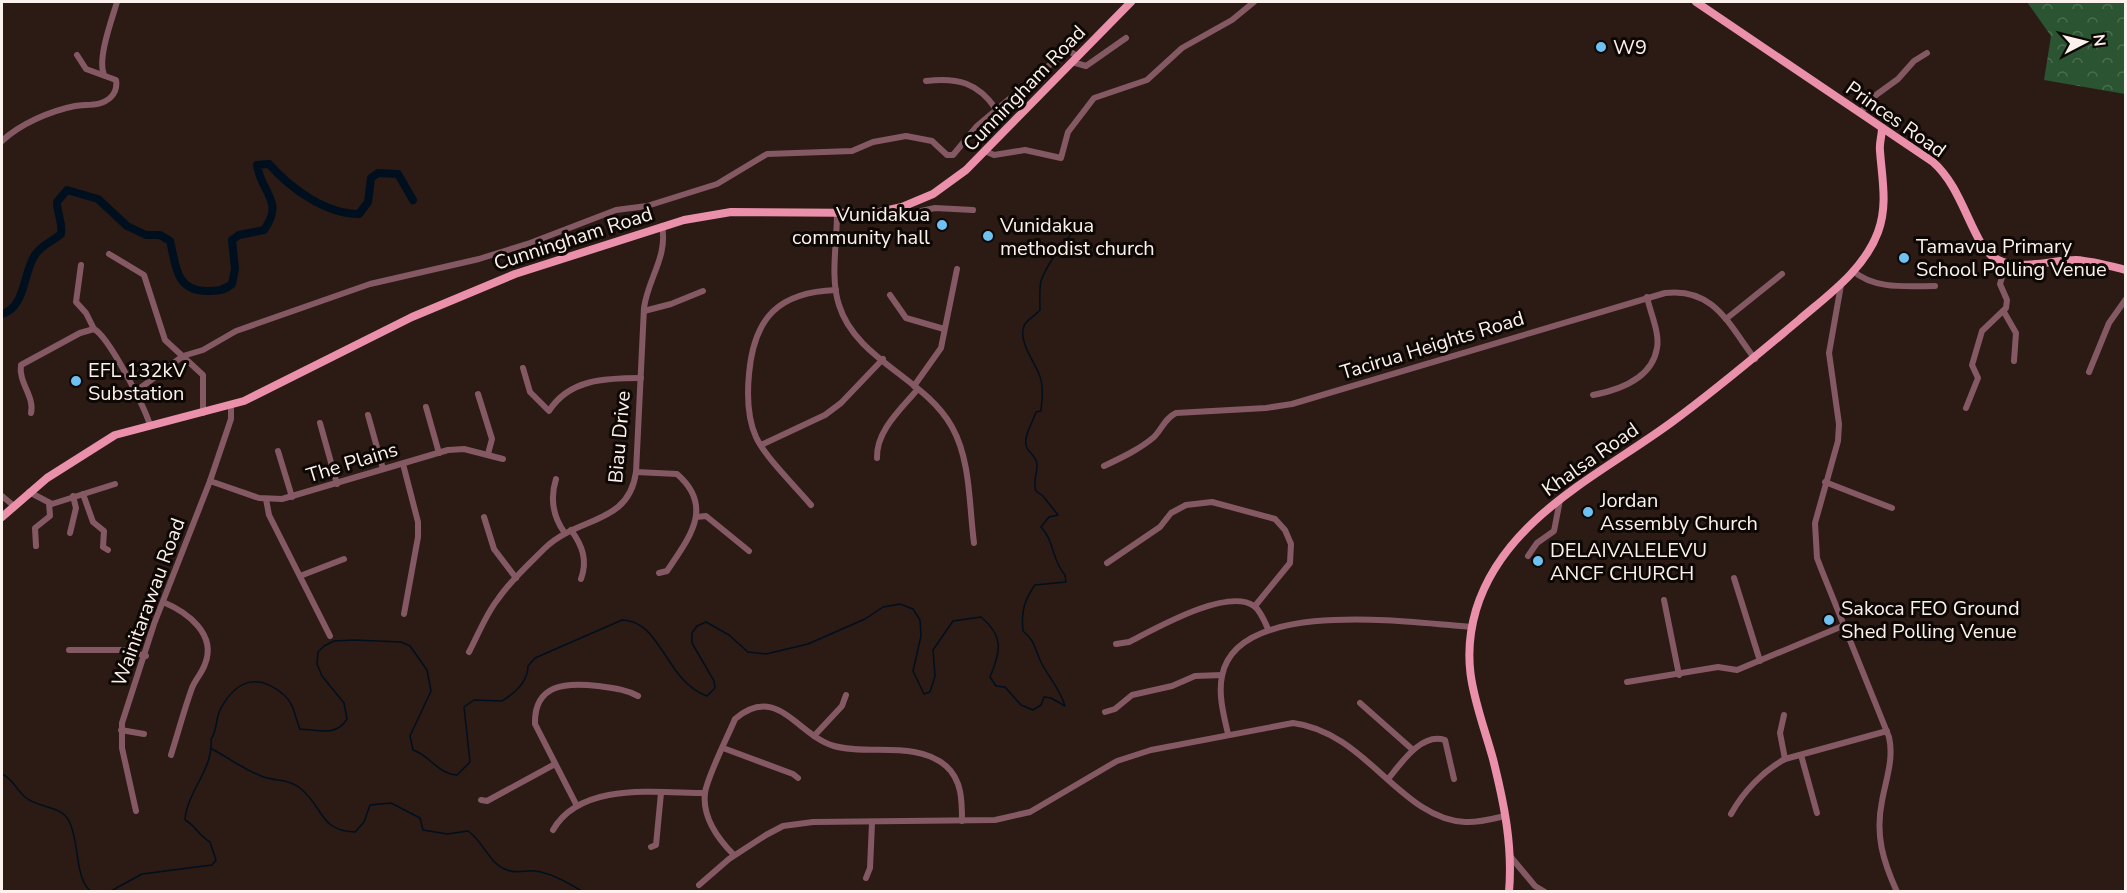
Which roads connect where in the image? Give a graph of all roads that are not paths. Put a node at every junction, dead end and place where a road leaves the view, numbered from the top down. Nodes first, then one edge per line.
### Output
1 (117, 2) edge
2 (1131, 2) edge
3 (1254, 2) edge
4 (1696, 2) edge
5 (1126, 38) dead end
6 (1927, 53) dead end
7 (78, 55) dead end
8 (1075, 60) junction
9 (104, 75) junction
10 (926, 81) dead end
11 (996, 109) junction
12 (1860, 113) junction
13 (1882, 128) junction
14 (2, 141) edge
15 (985, 151) junction
16 (894, 209) junction
17 (973, 210) dead end
18 (837, 214) junction
19 (662, 226) junction
20 (108, 254) dead end
21 (2006, 264) junction
22 (81, 266) dead end
23 (957, 269) dead end
24 (2126, 270) edge
25 (1853, 271) junction
26 (1782, 274) dead end
27 (1841, 285) junction
28 (1935, 286) dead end
29 (836, 290) junction
30 (702, 291) dead end
31 (890, 296) dead end
32 (1647, 297) junction
33 (2126, 299) edge
34 (644, 311) junction
35 (2004, 312) junction
36 (1726, 319) junction
37 (93, 329) junction
38 (944, 329) junction
39 (183, 356) junction
40 (883, 359) junction
41 (1755, 359) junction
42 (2014, 361) dead end
43 (523, 369) dead end
44 (2089, 372) dead end
45 (641, 378) junction
46 (916, 388) junction
47 (135, 392) junction
48 (478, 394) dead end
49 (1593, 395) dead end
50 (231, 406) junction
51 (426, 407) dead end
52 (1966, 408) dead end
53 (31, 413) dead end
54 (203, 413) junction
55 (368, 416) dead end
56 (320, 423) dead end
57 (150, 425) junction
58 (761, 445) junction
59 (278, 451) dead end
60 (439, 453) junction
61 (488, 454) junction
62 (877, 458) dead end
63 (503, 459) dead end
64 (403, 464) junction
65 (1104, 466) dead end
66 (383, 469) junction
67 (636, 472) junction
68 (556, 479) dead end
69 (210, 481) junction
70 (1825, 482) junction
71 (115, 484) dead end
72 (337, 484) junction
73 (29, 492) junction
74 (83, 494) junction
75 (2, 496) edge
76 (73, 496) junction
77 (292, 497) junction
78 (266, 499) junction
79 (1560, 500) junction
80 (49, 503) junction
81 (811, 505) dead end
82 (14, 506) junction
83 (1892, 508) dead end
84 (2, 517) edge
85 (484, 517) dead end
86 (696, 517) junction
87 (568, 531) junction
88 (70, 533) dead end
89 (974, 543) dead end
90 (36, 546) dead end
91 (108, 550) dead end
92 (749, 551) dead end
93 (1528, 556) dead end
94 (344, 559) dead end
95 (1107, 562) dead end
96 (659, 573) dead end
97 (300, 576) junction
98 (516, 578) junction
99 (1734, 578) dead end
100 (581, 579) dead end
101 (1664, 600) dead end
102 (163, 602) junction
103 (1255, 606) junction
104 (404, 614) dead end
105 (1845, 625) junction
106 (1473, 627) junction
107 (1269, 629) junction
108 (330, 636) dead end
109 (1116, 644) dead end
110 (69, 650) dead end
111 (469, 652) dead end
112 (146, 656) junction
113 (1760, 661) junction
114 (1222, 675) junction
115 (1679, 675) junction
116 (1627, 682) dead end
117 (846, 695) dead end
118 (638, 696) dead end
119 (1360, 703) dead end
120 (1105, 712) dead end
121 (1784, 715) dead end
122 (121, 730) junction
123 (1887, 731) junction
124 (144, 734) dead end
125 (1228, 734) junction
126 (814, 736) junction
127 (723, 748) junction
128 (1413, 750) junction
129 (171, 755) dead end
130 (1801, 755) junction
131 (1785, 759) junction
132 (555, 764) junction
133 (798, 778) dead end
134 (1389, 778) junction
135 (1454, 779) dead end
136 (661, 793) junction
137 (705, 794) junction
138 (481, 800) dead end
139 (577, 806) junction
140 (136, 811) dead end
141 (1817, 813) dead end
142 (1731, 814) dead end
143 (1505, 816) junction
144 (962, 821) junction
145 (872, 823) junction
146 (553, 830) dead end
147 (651, 847) dead end
148 (734, 855) junction
149 (1510, 856) junction
150 (866, 878) dead end
151 (699, 885) dead end
152 (1535, 889) edge
153 (1509, 891) edge
154 (1545, 891) edge
155 (1897, 891) edge

1 - 9 street
2 - 8 main road, Cunningham Road
3 - 15 street
4 - 12 main road, Princes Road
5 - 8 street
6 - 12 street
7 - 9 street
8 - 11 street
8 - 15 main road, Cunningham Road
9 - 14 street
10 - 11 street
11 - 39 street
12 - 13 main road, Princes Road
13 - 21 main road, Princes Road
13 - 25 main road, Khalsa Road
15 - 16 main road, Cunningham Road
16 - 17 street
16 - 18 main road, Cunningham Road
18 - 19 main road, Cunningham Road
18 - 29 street
19 - 34 street, Biau Drive
19 - 50 main road, Cunningham Road
20 - 39 street
21 - 24 main road
21 - 35 street
22 - 37 street
23 - 38 street
25 - 27 main road, Khalsa Road
25 - 28 street
26 - 36 street
27 - 41 main road, Khalsa Road
27 - 70 street
29 - 40 street
29 - 58 street
30 - 34 street
31 - 38 street
32 - 36 street, Tacirua Heights Road
32 - 49 street
32 - 65 street, Tacirua Heights Road
33 - 44 street
34 - 45 street, Biau Drive
35 - 42 street
35 - 52 street
36 - 41 street, Tacirua Heights Road
37 - 47 street
37 - 53 street
38 - 46 street
39 - 47 street
39 - 54 street
40 - 46 street
40 - 58 street
41 - 79 main road, Khalsa Road
43 - 45 street
45 - 67 street, Biau Drive
46 - 62 street
46 - 89 street
47 - 57 street
48 - 61 street
50 - 54 main road, Cunningham Road
50 - 69 street, Wainitarawau Road
51 - 60 street
54 - 57 main road, Cunningham Road
55 - 66 street
56 - 72 street
57 - 73 main road, Cunningham Road
58 - 81 street
59 - 77 street
60 - 61 street, The Plains
60 - 64 street, The Plains
61 - 63 street, The Plains
64 - 66 street, The Plains
64 - 104 street
66 - 72 street, The Plains
67 - 86 street
67 - 87 street, Biau Drive
68 - 87 street
69 - 78 street, The Plains
69 - 102 street, Wainitarawau Road
70 - 83 street
70 - 105 street
71 - 74 street
72 - 77 street, The Plains
73 - 80 street
73 - 82 main road, Cunningham Road
74 - 76 street
74 - 91 street
75 - 82 street
76 - 80 street
76 - 88 street
77 - 78 street, The Plains
78 - 97 street
79 - 93 street
79 - 106 main road, Khalsa Road
80 - 90 street
82 - 84 main road, Cunningham Road
85 - 98 street
86 - 92 street
86 - 96 street
87 - 98 street, Biau Drive
87 - 100 street
94 - 97 street
95 - 103 street
97 - 108 street
98 - 111 street, Biau Drive
99 - 113 street
101 - 115 street
102 - 112 street, Wainitarawau Road
102 - 129 street
103 - 107 street
103 - 109 street
105 - 113 street
105 - 123 street
106 - 107 street
106 - 143 main road, Khalsa Road
107 - 114 street
110 - 112 street
112 - 122 street, Wainitarawau Road
113 - 115 street
114 - 120 street
114 - 125 street
115 - 116 street
117 - 126 street
118 - 132 street
119 - 128 street
121 - 131 street
122 - 124 street
122 - 140 street, Wainitarawau Road
123 - 130 street
123 - 155 street
125 - 134 street
125 - 144 street
126 - 127 street
126 - 144 street
127 - 133 street
127 - 137 street
128 - 134 street
128 - 135 street
130 - 131 street
130 - 141 street
131 - 142 street
132 - 138 street
132 - 139 street
134 - 143 street
136 - 137 street
136 - 139 street
136 - 147 street
137 - 148 street
139 - 146 street
143 - 149 main road, Khalsa Road
144 - 145 street
145 - 148 street
145 - 150 street
148 - 151 street
149 - 152 street
149 - 153 main road, Khalsa Road
152 - 154 street

